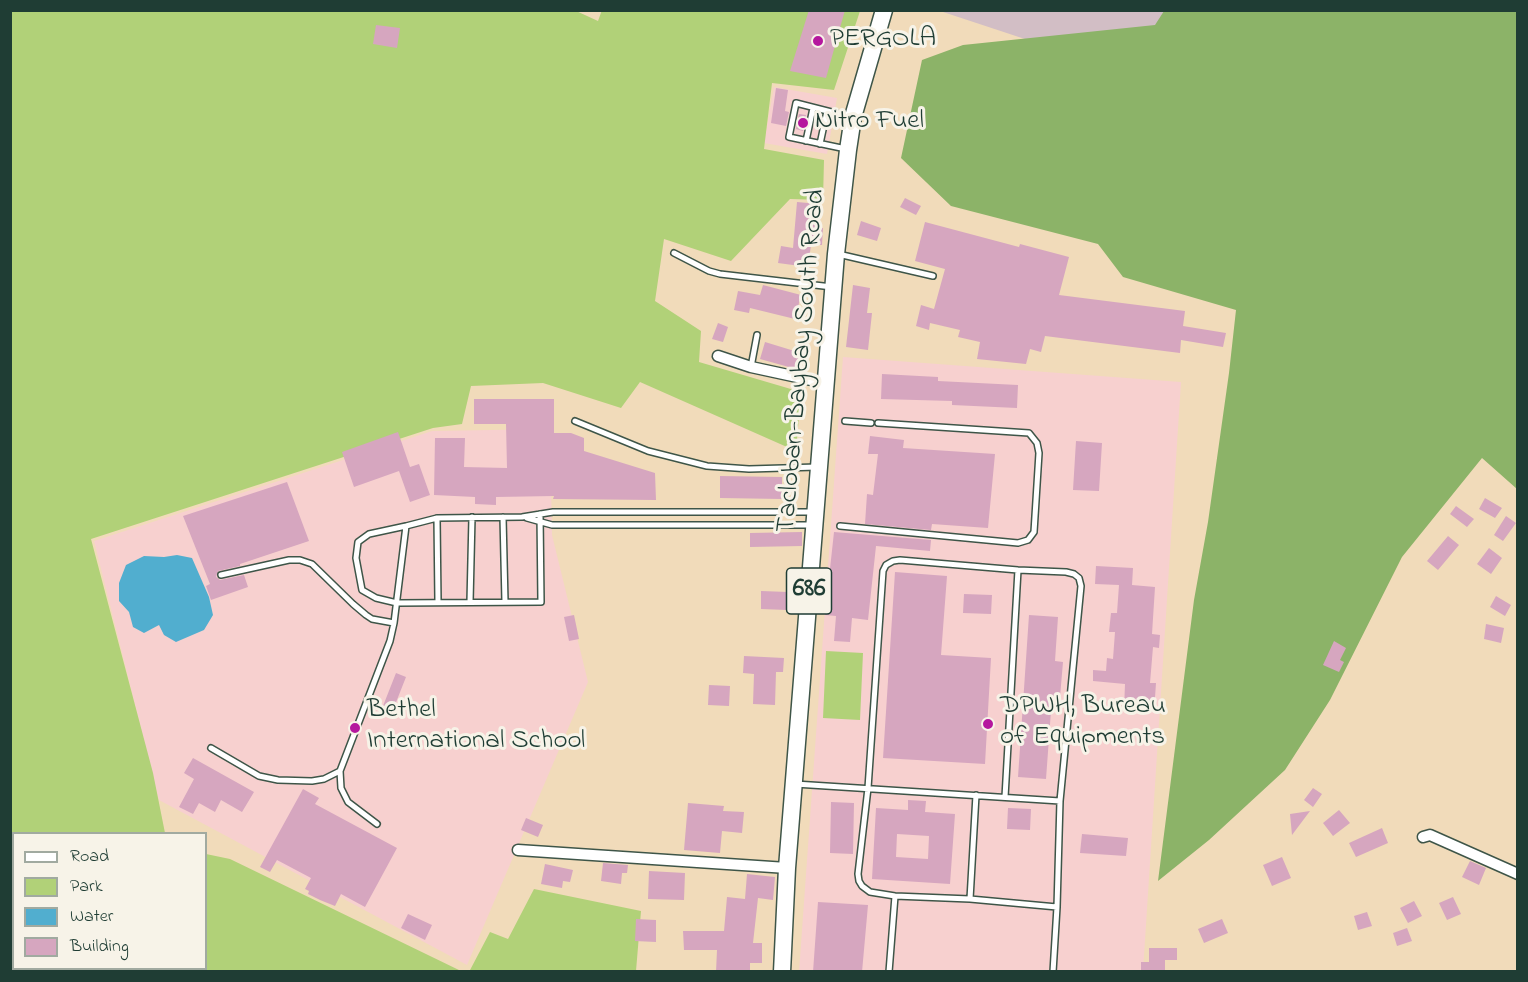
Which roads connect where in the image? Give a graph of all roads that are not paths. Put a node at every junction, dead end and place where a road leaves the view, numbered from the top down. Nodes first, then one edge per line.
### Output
1 (884, 10) edge
2 (813, 108) junction
3 (827, 111) junction
4 (853, 117) junction
5 (806, 141) junction
6 (820, 144) junction
7 (848, 150) junction
8 (674, 253) dead end
9 (836, 254) junction
10 (933, 276) dead end
11 (834, 288) junction
12 (757, 335) dead end
13 (718, 356) dead end
14 (752, 367) junction
15 (825, 383) junction
16 (575, 421) dead end
17 (845, 421) dead end
18 (871, 423) dead end
19 (878, 423) dead end
20 (818, 467) junction
21 (540, 514) junction
22 (472, 517) junction
23 (502, 517) junction
24 (522, 517) junction
25 (437, 518) junction
26 (815, 519) junction
27 (540, 522) junction
28 (406, 526) junction
29 (840, 526) dead end
30 (1018, 570) junction
31 (221, 575) dead end
32 (438, 602) junction
33 (470, 602) junction
34 (505, 602) junction
35 (397, 603) junction
36 (394, 623) junction
37 (211, 748) dead end
38 (340, 771) junction
39 (794, 784) junction
40 (868, 788) junction
41 (976, 795) junction
42 (1005, 797) junction
43 (1060, 801) junction
44 (377, 824) dead end
45 (1423, 837) dead end
46 (518, 849) dead end
47 (787, 868) junction
48 (1518, 874) edge
49 (895, 896) junction
50 (970, 899) junction
51 (1057, 907) junction
52 (782, 972) edge
53 (889, 972) edge
54 (1053, 972) edge

1 - 4 main road, Tacloban-Baybay South Road / 686
2 - 3 lane
2 - 5 lane
2 - 5 lane
3 - 4 lane
3 - 6 lane
4 - 7 main road, Tacloban-Baybay South Road / 686
5 - 6 lane
6 - 7 lane
7 - 9 main road, Tacloban-Baybay South Road / 686
8 - 11 lane
9 - 10 lane
9 - 11 main road, Tacloban-Baybay South Road / 686
11 - 15 main road, Tacloban-Baybay South Road / 686
12 - 14 lane
13 - 14 street
14 - 15 street
15 - 20 main road, Tacloban-Baybay South Road / 686
16 - 20 lane
17 - 18 lane
19 - 29 lane
20 - 26 main road, Tacloban-Baybay South Road / 686
21 - 24 lane
21 - 26 lane
21 - 27 lane
22 - 23 lane
22 - 25 lane
22 - 33 lane
23 - 24 lane
23 - 34 lane
24 - 27 lane
25 - 28 lane
25 - 32 lane
26 - 27 lane
26 - 39 main road, Tacloban-Baybay South Road / 686
27 - 34 lane
28 - 35 lane
28 - 35 lane
30 - 40 lane
30 - 42 lane
30 - 43 lane
31 - 36 lane
32 - 33 lane
32 - 35 lane
33 - 34 lane
35 - 36 lane
36 - 38 lane
37 - 38 lane
38 - 44 lane
39 - 40 lane
39 - 47 main road, Tacloban-Baybay South Road / 686
40 - 41 lane
40 - 49 lane
41 - 42 lane
41 - 50 lane
42 - 43 lane
43 - 51 lane
45 - 48 street
46 - 47 street
47 - 52 main road, Tacloban-Baybay South Road / 686
49 - 50 lane
49 - 53 lane
50 - 51 lane
51 - 54 lane

